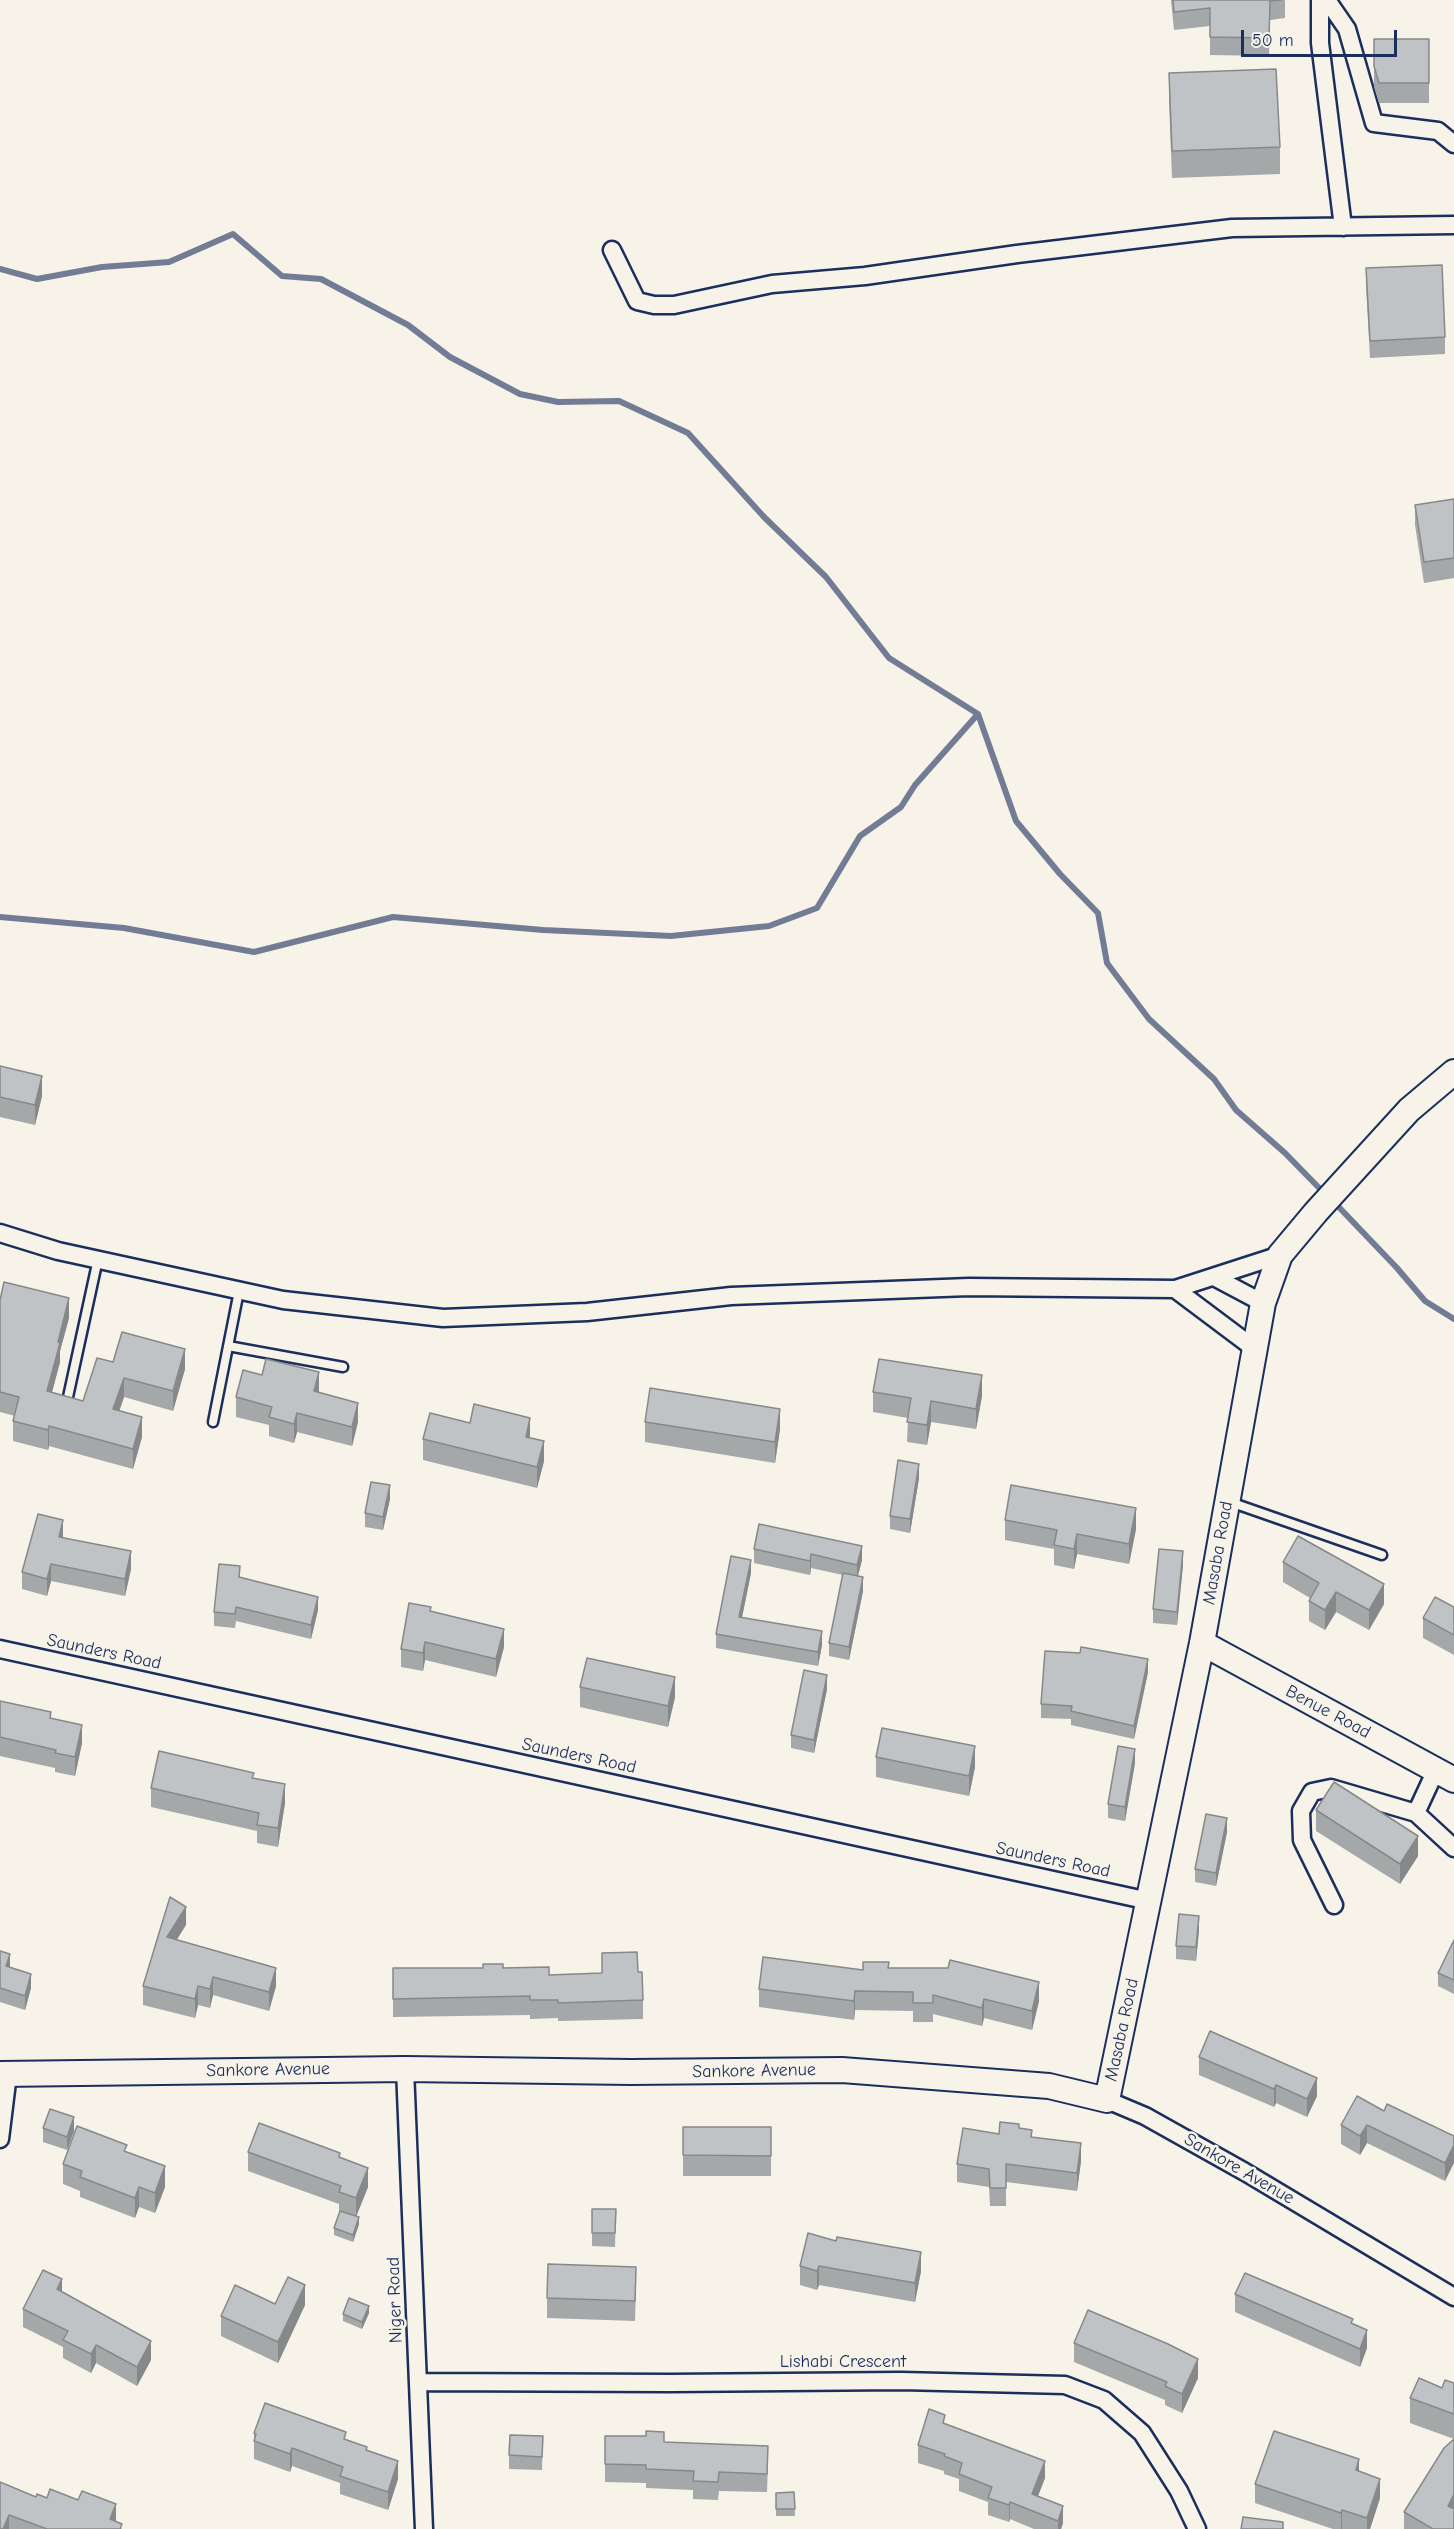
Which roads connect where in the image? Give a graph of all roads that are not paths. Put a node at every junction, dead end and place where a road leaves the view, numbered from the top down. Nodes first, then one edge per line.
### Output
1 (1320, 0) edge
2 (1327, 0) edge
3 (1454, 144) edge
4 (1454, 225) edge
5 (1343, 227) junction
6 (612, 250) dead end
7 (1454, 1072) edge
8 (0, 1233) edge
9 (1280, 1255) junction
10 (98, 1259) junction
11 (1214, 1277) junction
12 (1175, 1289) junction
13 (239, 1291) junction
14 (1263, 1303) junction
15 (228, 1346) junction
16 (1255, 1348) junction
17 (343, 1366) dead end
18 (68, 1397) edge
19 (213, 1422) dead end
20 (1227, 1501) junction
21 (1382, 1555) dead end
22 (1202, 1643) junction
23 (0, 1649) edge
24 (1445, 1775) edge
25 (1416, 1813) junction
26 (1454, 1848) edge
27 (1149, 1901) junction
28 (1334, 1905) dead end
29 (405, 2069) junction
30 (4, 2074) edge
31 (1107, 2100) junction
32 (0, 2139) edge
33 (1454, 2297) edge
34 (418, 2382) junction
35 (424, 2529) edge
36 (1197, 2529) edge

1 - 5 street
2 - 3 street
4 - 5 street
5 - 6 street
7 - 9 street, Masaba Road
8 - 10 street
9 - 11 street
9 - 14 street, Masaba Road
10 - 13 street
10 - 18 lane
11 - 12 street
11 - 14 street
12 - 13 street
12 - 16 street
13 - 15 lane
14 - 16 street, Masaba Road
15 - 17 lane
15 - 19 lane
16 - 20 street, Masaba Road
20 - 21 lane
20 - 22 street, Masaba Road
22 - 24 street, Benue Road
22 - 27 street, Masaba Road
23 - 27 street, Saunders Road
24 - 25 street
25 - 26 street
25 - 28 street
27 - 31 street, Masaba Road
29 - 30 street, Sankore Avenue
29 - 31 street, Sankore Avenue
29 - 34 street, Niger Road
30 - 32 street
31 - 33 street, Sankore Avenue
34 - 35 street, Niger Road
34 - 36 street, Lishabi Crescent

